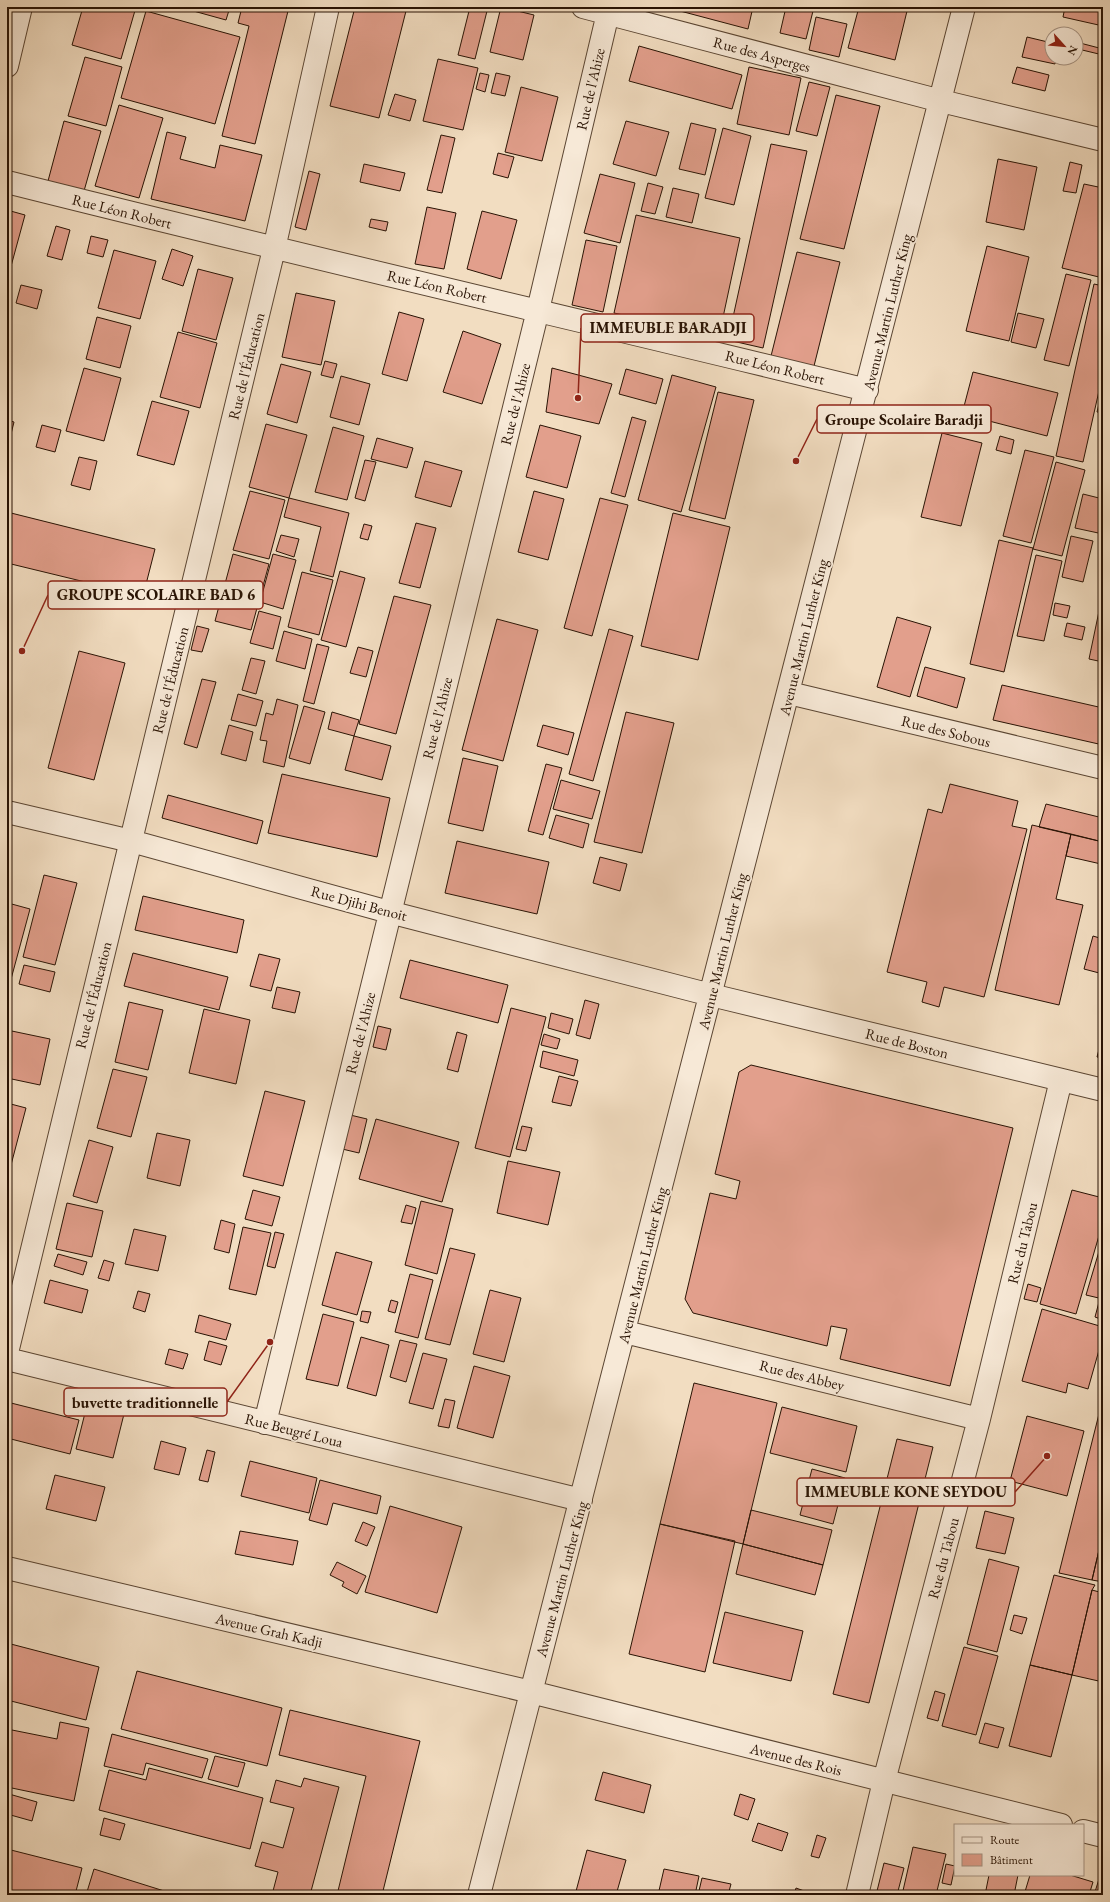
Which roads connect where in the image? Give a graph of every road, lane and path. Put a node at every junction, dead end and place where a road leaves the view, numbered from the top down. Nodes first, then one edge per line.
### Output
1 (21, 7) edge
2 (328, 7) edge
3 (583, 7) edge
4 (964, 7) edge
5 (608, 13) junction
6 (7, 66) edge
7 (941, 101) junction
8 (1103, 140) edge
9 (7, 182) edge
10 (274, 249) junction
11 (538, 310) junction
12 (867, 390) junction
13 (789, 693) junction
14 (1103, 768) edge
15 (7, 812) edge
16 (131, 841) junction
17 (389, 912) junction
18 (711, 995) junction
19 (1061, 1080) junction
20 (1103, 1090) edge
21 (625, 1332) junction
22 (7, 1353) edge
23 (7, 1359) edge
24 (979, 1419) junction
25 (265, 1423) junction
26 (581, 1500) junction
27 (7, 1568) edge
28 (532, 1692) junction
29 (884, 1781) junction
30 (1057, 1824) edge
31 (1084, 1830) edge
32 (1103, 1836) edge
33 (480, 1895) edge
34 (857, 1895) edge

1 - 6 street
2 - 10 street, Rue de l'Éducation
3 - 5 street, Rue des Asperges
4 - 7 street, Avenue Martin Luther King
5 - 7 street, Rue des Asperges
5 - 11 street, Rue de l'Ahize
7 - 8 street, Rue des Asperges
7 - 12 street, Avenue Martin Luther King
9 - 10 street, Rue Léon Robert
10 - 11 street, Rue Léon Robert
10 - 16 street, Rue de l'Éducation
11 - 12 street, Rue Léon Robert
11 - 17 street, Rue de l'Ahize
12 - 13 street, Avenue Martin Luther King
13 - 14 street, Rue des Sobous
13 - 18 street, Avenue Martin Luther King
15 - 16 street, Rue Djihi Benoit
16 - 17 street, Rue Djihi Benoit
16 - 22 street, Rue de l'Éducation
17 - 18 street, Rue Djihi Benoit
17 - 25 street, Rue de l'Ahize
18 - 19 street, Rue de Boston
18 - 21 street, Avenue Martin Luther King
19 - 20 street, Rue de Boston
19 - 24 street, Rue du Tabou
21 - 24 street, Rue des Abbey
21 - 26 street, Avenue Martin Luther King
23 - 25 street, Rue Beugré Loua
24 - 29 street, Rue du Tabou
25 - 26 street, Rue Beugré Loua
26 - 28 street, Avenue Martin Luther King
27 - 28 street, Avenue Grah Kadji
28 - 29 street, Avenue des Rois
28 - 33 street, Avenue Martin Luther King
29 - 30 street, Avenue des Rois
29 - 34 street, Rue du Tabou
31 - 32 street

